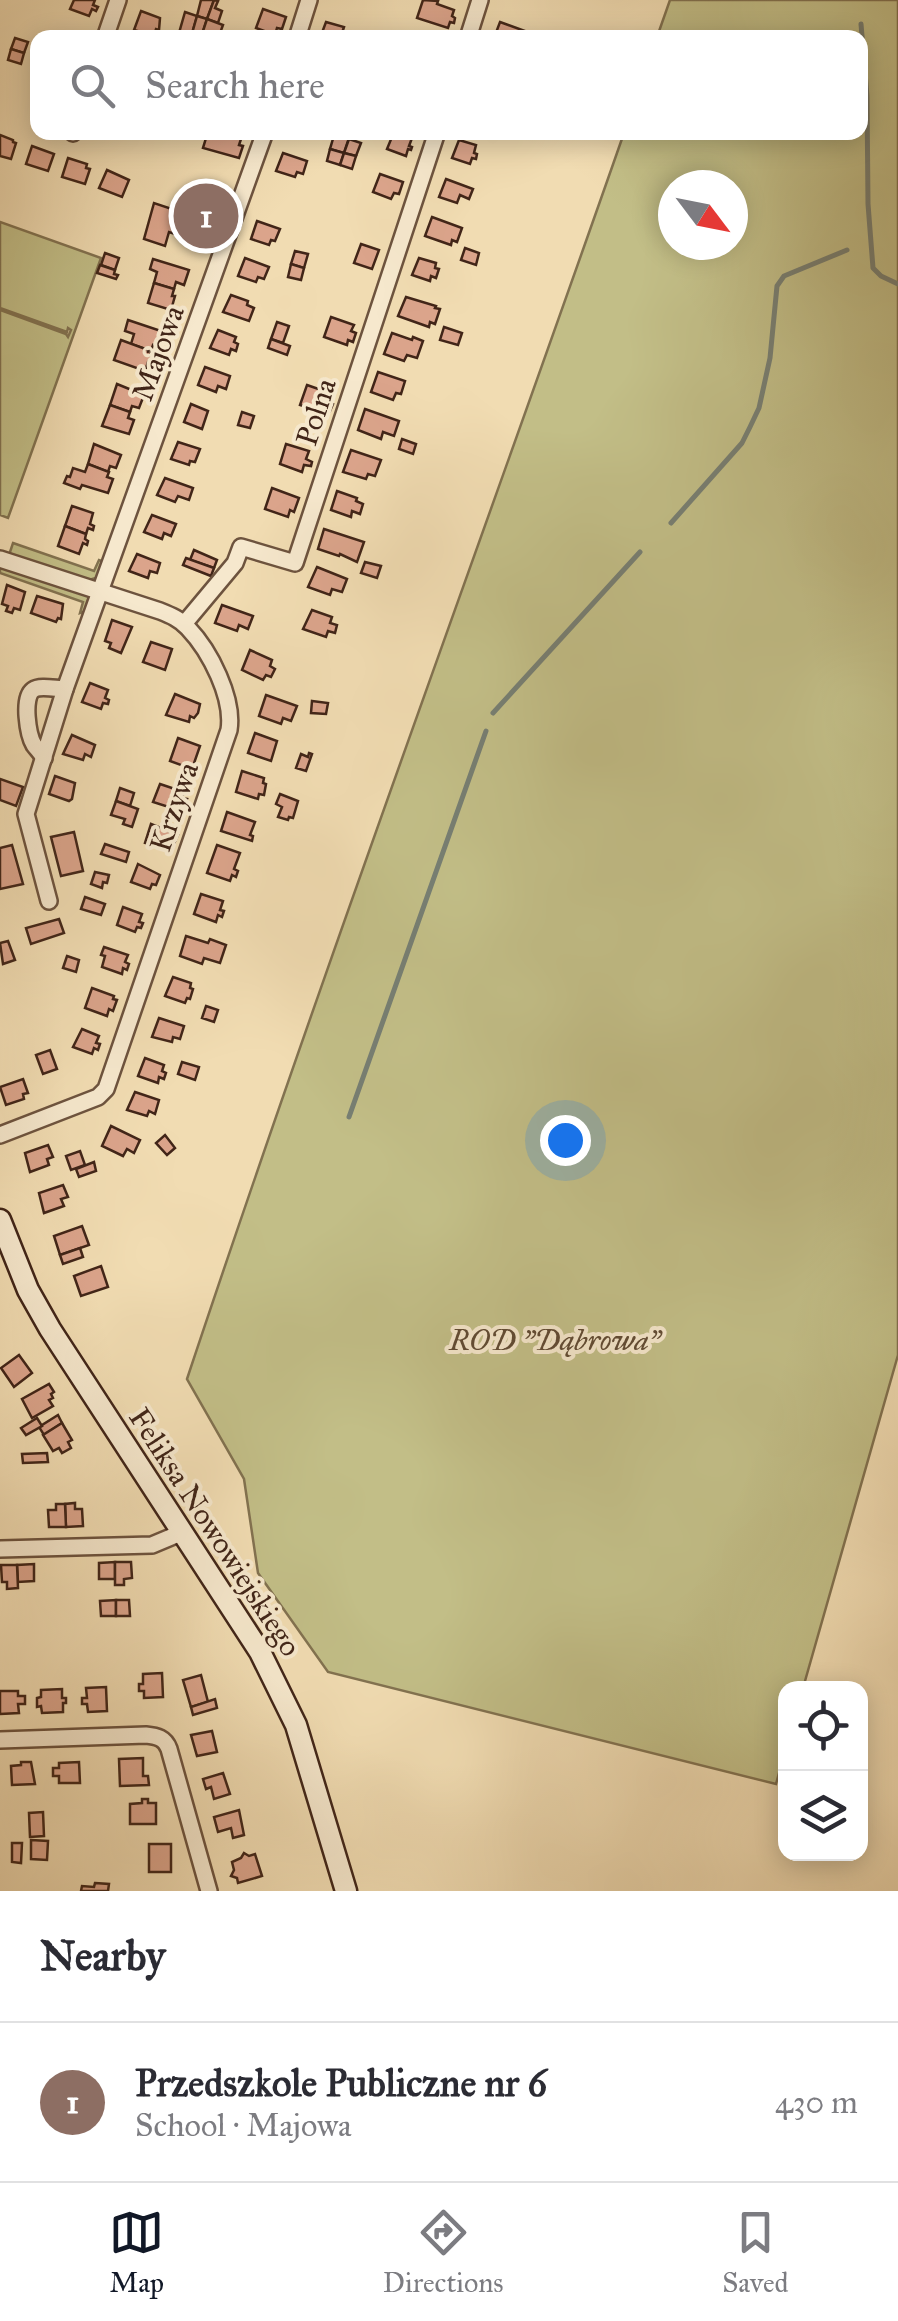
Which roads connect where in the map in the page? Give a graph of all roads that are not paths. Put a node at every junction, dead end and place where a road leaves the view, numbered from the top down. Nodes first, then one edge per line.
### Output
1 (118, 0) edge
2 (310, 0) edge
3 (480, 0) edge
4 (109, 30) edge
5 (300, 30) edge
6 (471, 30) edge
7 (263, 140) edge
8 (434, 140) edge
9 (0, 559) edge
10 (100, 591) junction
11 (184, 624) junction
12 (65, 690) junction
13 (44, 758) junction
14 (49, 901) dead end
15 (0, 1135) edge
16 (0, 1220) edge
17 (182, 1532) junction
18 (0, 1549) edge
19 (0, 1740) edge
20 (209, 1891) edge
21 (346, 1891) edge

1 - 4 street
2 - 5 street
3 - 6 street
7 - 10 street, Majowa
8 - 11 street, Polna
9 - 10 street
10 - 11 street
10 - 12 street, Majowa
11 - 15 street, Krzywa
12 - 13 street, Majowa
12 - 13 street
13 - 14 street, Majowa
16 - 17 street, Feliksa Nowowiejskiego
17 - 18 street
17 - 21 street, Feliksa Nowowiejskiego
19 - 20 street

